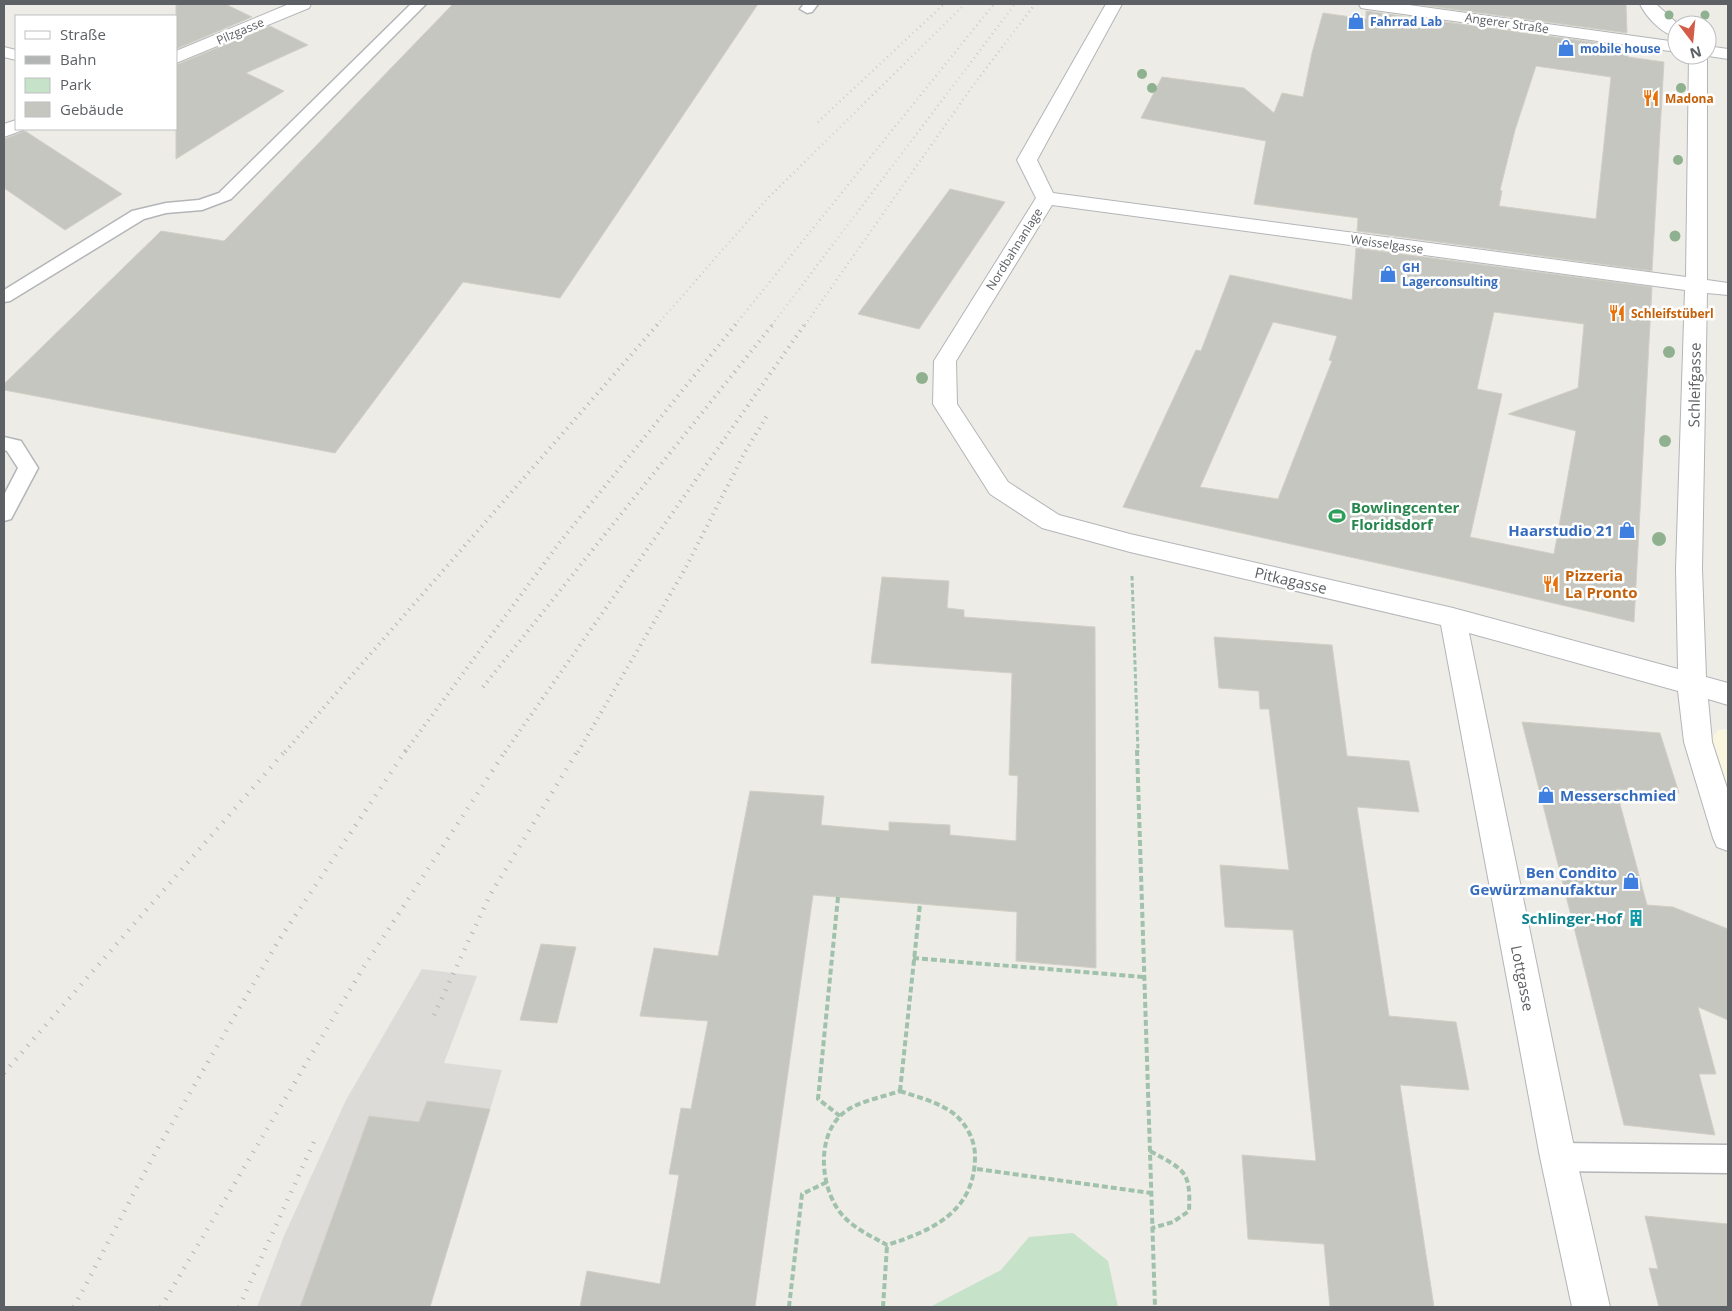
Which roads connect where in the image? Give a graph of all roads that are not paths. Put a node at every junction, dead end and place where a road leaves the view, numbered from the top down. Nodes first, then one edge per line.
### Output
1 (303, 4) edge
2 (419, 4) edge
3 (1114, 4) edge
4 (1367, 4) edge
5 (1648, 4) edge
6 (1667, 24) edge
7 (1667, 46) edge
8 (178, 57) edge
9 (1698, 65) edge
10 (1046, 198) junction
11 (1696, 284) junction
12 (1728, 289) edge
13 (4, 297) edge
14 (945, 360) joint
15 (4, 443) edge
16 (4, 514) edge
17 (1454, 618) junction
18 (1692, 686) junction
19 (1728, 694) edge
20 (1728, 838) edge
21 (1558, 1157) junction
22 (1728, 1159) edge
23 (1591, 1307) edge

1 - 8 street, Pilzgasse
2 - 13 lane
3 - 10 street, Nordbahnanlage
4 - 7 street, Angerer Straße
5 - 6 street
9 - 11 street, Schleifgasse
10 - 11 street, Weisselgasse
10 - 14 street, Nordbahnanlage
11 - 12 street, Weisselgasse
11 - 18 street, Schleifgasse
14 - 17 street, Pitkagasse
15 - 16 lane
17 - 18 street, Pitkagasse
17 - 21 street, Lottgasse
18 - 19 street, Pitkagasse
18 - 20 street, Schleifgasse
21 - 22 lane
21 - 23 street, Lottgasse

